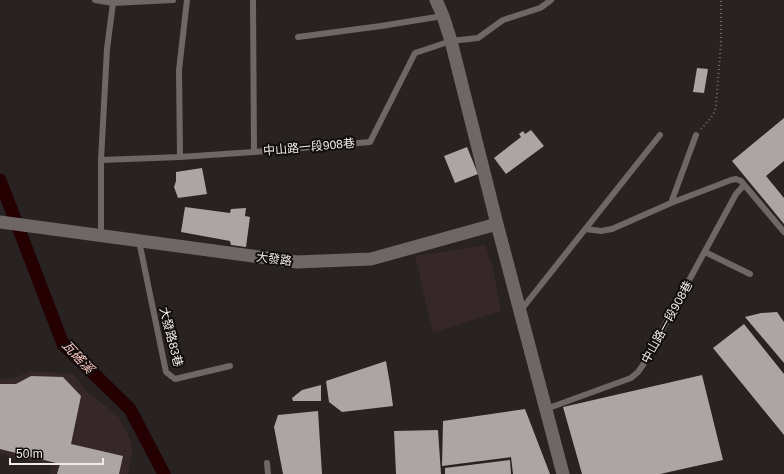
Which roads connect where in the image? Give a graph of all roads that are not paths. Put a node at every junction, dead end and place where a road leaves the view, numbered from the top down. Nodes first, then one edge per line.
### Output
1 (95, 0) edge
2 (173, 0) edge
3 (187, 0) edge
4 (253, 0) edge
5 (436, 0) edge
6 (551, 0) edge
7 (113, 3) junction
8 (443, 16) junction
9 (298, 37) dead end
10 (451, 41) junction
11 (696, 135) road end
12 (660, 136) dead end
13 (254, 152) junction
14 (180, 157) junction
15 (101, 160) junction
16 (744, 185) junction
17 (671, 203) junction
18 (0, 222) edge
19 (497, 224) junction
20 (585, 229) junction
21 (784, 232) edge
22 (101, 236) junction
23 (139, 241) junction
24 (705, 252) junction
25 (750, 274) dead end
26 (520, 311) junction
27 (230, 366) dead end
28 (546, 409) junction
29 (267, 463) dead end
30 (268, 474) edge
31 (563, 474) edge

1 - 7 lane
2 - 7 lane
3 - 14 lane
4 - 13 lane, 中山路一段908巷
5 - 8 street
6 - 10 lane, 中山路一段908巷
7 - 15 lane
8 - 9 lane
8 - 10 street
10 - 13 lane, 中山路一段908巷
10 - 19 street
11 - 17 lane
12 - 20 lane
13 - 14 lane, 中山路一段908巷
14 - 15 lane, 中山路一段908巷
15 - 22 lane
16 - 17 lane
16 - 21 lane
16 - 24 lane, 中山路一段908巷
17 - 20 lane
18 - 22 street, 大發路
19 - 23 street, 大發路
19 - 26 street
20 - 26 lane
22 - 23 street, 大發路
23 - 27 lane, 大發路83巷
24 - 25 lane
24 - 28 lane, 中山路一段908巷
26 - 28 street
28 - 31 street
29 - 30 lane

